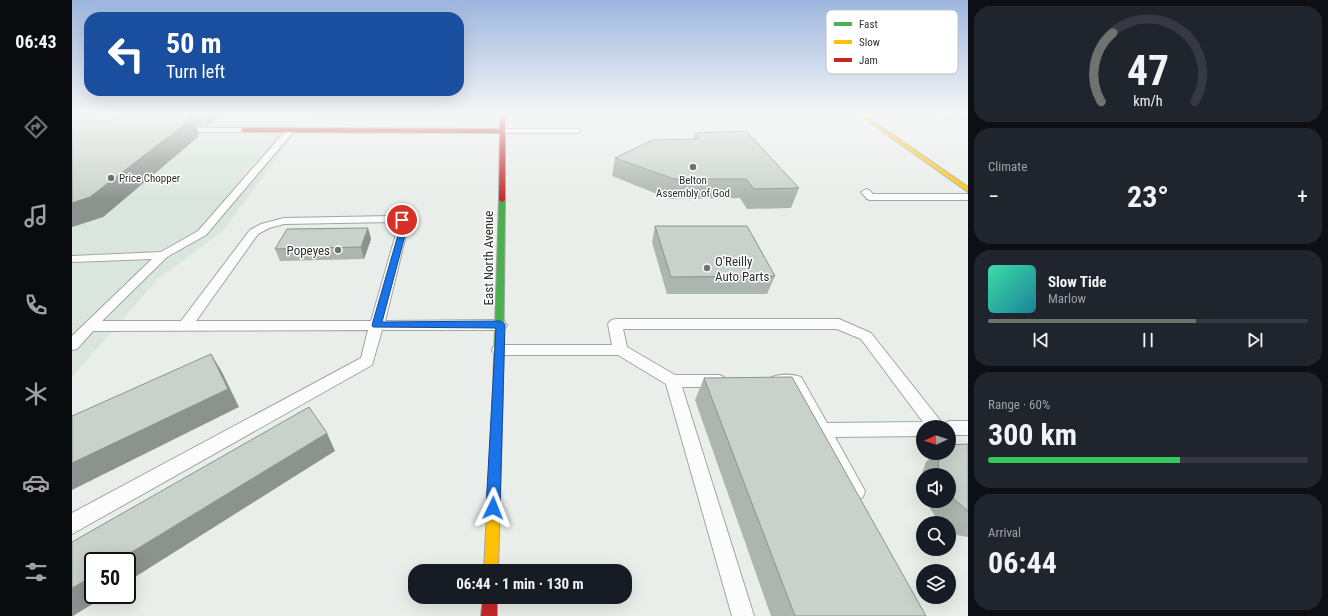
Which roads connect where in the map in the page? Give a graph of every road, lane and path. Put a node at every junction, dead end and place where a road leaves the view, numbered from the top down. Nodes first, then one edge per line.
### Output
1 (280, 143) edge
2 (502, 143) edge
3 (901, 143) edge
4 (968, 190) edge
5 (866, 192) dead end
6 (968, 197) edge
7 (163, 255) junction
8 (72, 259) edge
9 (500, 324) junction
10 (377, 325) junction
11 (90, 326) junction
12 (185, 326) junction
13 (72, 345) edge
14 (499, 350) junction
15 (620, 350) junction
16 (673, 381) junction
17 (735, 381) edge
18 (758, 381) edge
19 (931, 420) edge
20 (956, 428) edge
21 (968, 428) edge
22 (916, 429) edge
23 (824, 430) junction
24 (864, 506) edge
25 (72, 524) edge
26 (490, 564) edge
27 (490, 604) edge
28 (489, 616) edge
29 (743, 616) edge

1 - 7 lane
2 - 9 main road, East North Avenue
3 - 4 main road
5 - 6 lane
7 - 8 lane
7 - 11 lane
9 - 10 lane
9 - 14 main road, East North Avenue
10 - 12 lane
10 - 12 lane
10 - 25 lane
11 - 12 lane
11 - 13 lane
14 - 15 lane
14 - 26 main road, East North Avenue
15 - 16 lane
15 - 19 lane
16 - 17 lane
16 - 29 lane
18 - 23 lane
20 - 21 lane
22 - 23 lane
23 - 24 lane
27 - 28 main road

